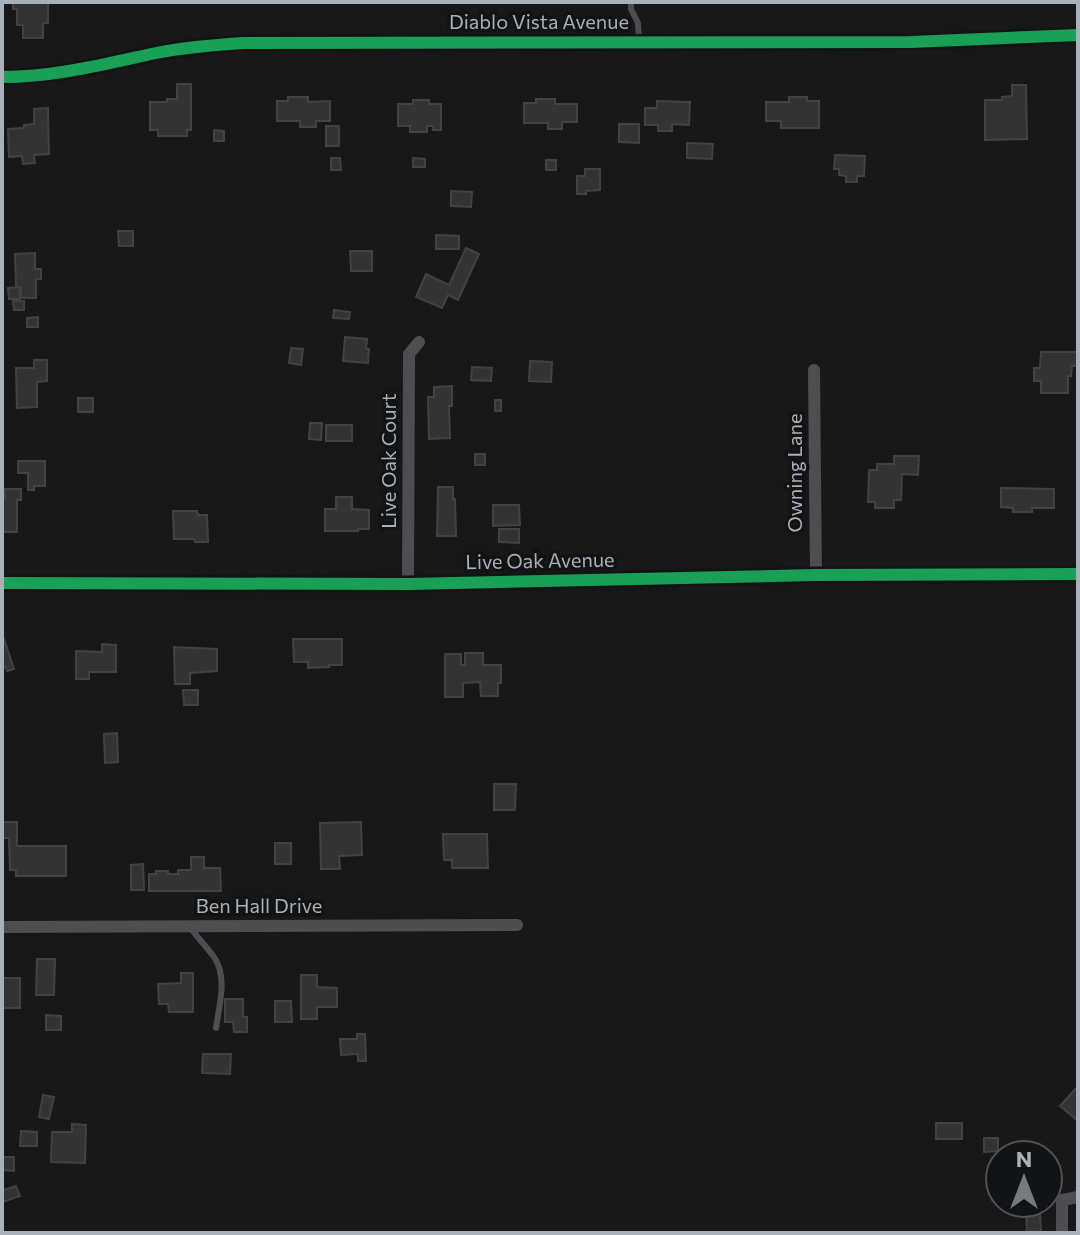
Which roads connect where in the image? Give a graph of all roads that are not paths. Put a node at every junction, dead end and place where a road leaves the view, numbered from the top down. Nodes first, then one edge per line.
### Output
1 (631, 2) edge
2 (1078, 35) edge
3 (639, 42) junction
4 (2, 77) edge
5 (419, 342) dead end
6 (814, 370) dead end
7 (1078, 574) edge
8 (816, 575) junction
9 (2, 583) edge
10 (408, 584) junction
11 (517, 925) dead end
12 (189, 926) junction
13 (2, 927) edge
14 (216, 1028) dead end
15 (1078, 1197) edge
16 (1062, 1233) edge

1 - 3 lane
2 - 3 street, Diablo Vista Avenue
3 - 4 street, Diablo Vista Avenue
5 - 10 street, Live Oak Court
6 - 8 street, Owning Lane
7 - 8 street, Live Oak Avenue
8 - 10 street, Live Oak Avenue
9 - 10 street, Live Oak Avenue
11 - 12 street, Ben Hall Drive
12 - 13 street, Ben Hall Drive
12 - 14 lane
15 - 16 street

